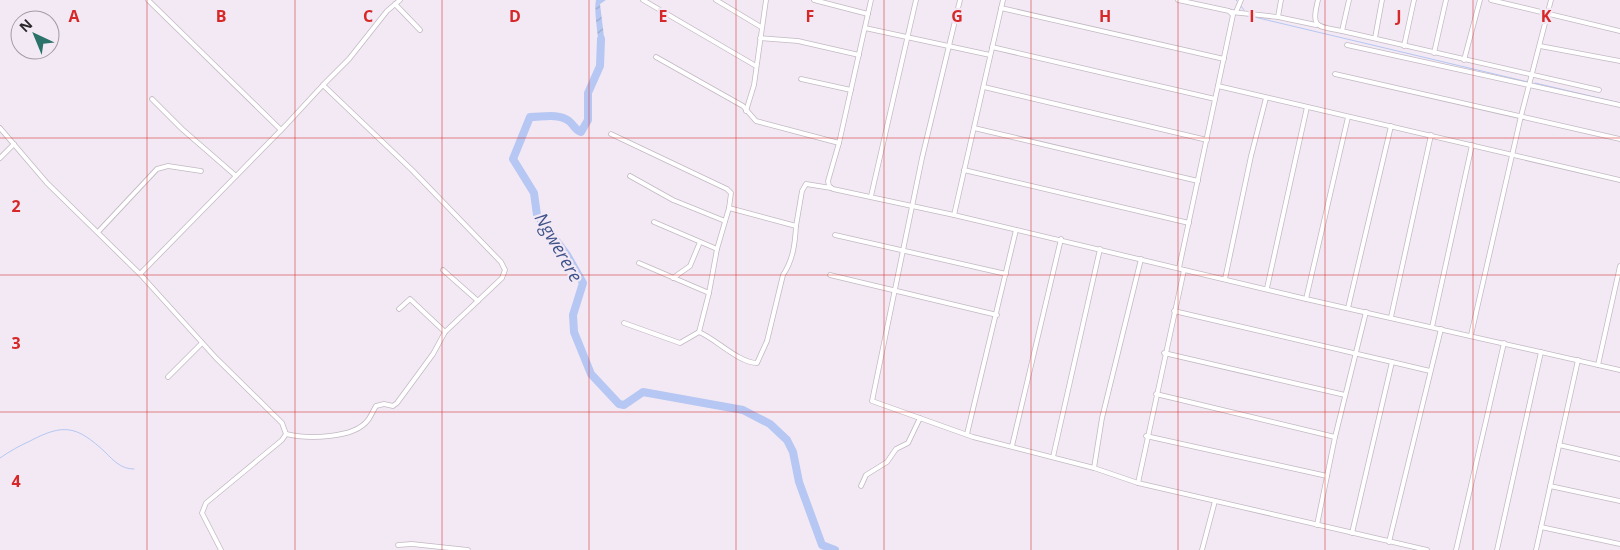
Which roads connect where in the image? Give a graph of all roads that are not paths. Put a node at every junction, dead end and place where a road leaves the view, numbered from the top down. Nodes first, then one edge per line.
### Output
1 (148, 0) edge
2 (400, 0) edge
3 (643, 0) edge
4 (716, 0) edge
5 (766, 0) edge
6 (814, 0) edge
7 (872, 0) edge
8 (916, 0) edge
9 (960, 0) edge
10 (1003, 0) edge
11 (1178, 0) edge
12 (1241, 0) edge
13 (1281, 0) edge
14 (1318, 0) edge
15 (1349, 0) edge
16 (1382, 0) edge
17 (1414, 0) edge
18 (1446, 0) edge
19 (1480, 0) edge
20 (1491, 0) edge
21 (1551, 0) edge
22 (395, 4) junction
23 (1001, 8) junction
24 (1233, 12) junction
25 (868, 14) junction
26 (1548, 14) junction
27 (1278, 17) junction
28 (1316, 25) junction
29 (761, 26) junction
30 (865, 28) junction
31 (420, 30) dead end
32 (1342, 31) junction
33 (1620, 31) edge
34 (760, 38) junction
35 (907, 38) junction
36 (1374, 38) junction
37 (1347, 45) dead end
38 (949, 46) junction
39 (1404, 46) junction
40 (1540, 46) junction
41 (992, 47) junction
42 (1434, 53) junction
43 (859, 55) junction
44 (990, 55) junction
45 (656, 57) dead end
46 (1224, 59) junction
47 (1464, 60) junction
48 (1620, 61) edge
49 (756, 66) junction
50 (1335, 74) dead end
51 (1532, 75) junction
52 (801, 79) dead end
53 (1530, 84) junction
54 (323, 85) junction
55 (1218, 86) junction
56 (984, 87) junction
57 (851, 90) junction
58 (1598, 90) dead end
59 (1266, 98) junction
60 (152, 99) dead end
61 (1215, 99) junction
62 (1620, 105) edge
63 (1308, 107) junction
64 (746, 112) junction
65 (1521, 116) junction
66 (1348, 117) junction
67 (1391, 126) junction
68 (0, 128) edge
69 (974, 128) junction
70 (282, 130) junction
71 (611, 134) dead end
72 (1431, 136) junction
73 (1207, 140) junction
74 (1620, 140) edge
75 (839, 143) junction
76 (14, 144) junction
77 (1472, 145) junction
78 (1513, 155) junction
79 (0, 158) edge
80 (964, 170) junction
81 (201, 171) dead end
82 (236, 176) junction
83 (630, 176) dead end
84 (1620, 180) edge
85 (1198, 181) junction
86 (831, 188) junction
87 (872, 196) junction
88 (913, 206) junction
89 (729, 208) junction
90 (954, 215) junction
91 (654, 222) dead end
92 (724, 222) junction
93 (1189, 223) junction
94 (796, 226) junction
95 (1016, 230) junction
96 (98, 232) junction
97 (835, 235) dead end
98 (1060, 239) junction
99 (700, 242) junction
100 (717, 249) junction
101 (1100, 249) junction
102 (903, 252) junction
103 (1141, 259) junction
104 (639, 263) dead end
105 (1620, 266) edge
106 (1182, 269) junction
107 (443, 270) dead end
108 (140, 274) junction
109 (1006, 274) junction
110 (830, 275) dead end
111 (673, 278) junction
112 (1225, 279) junction
113 (1267, 288) junction
114 (894, 291) junction
115 (709, 293) junction
116 (1306, 299) junction
117 (478, 301) junction
118 (1348, 308) junction
119 (399, 309) dead end
120 (1174, 311) junction
121 (1366, 312) junction
122 (996, 315) junction
123 (1391, 317) junction
124 (624, 323) dead end
125 (1432, 327) junction
126 (1441, 330) junction
127 (445, 332) junction
128 (699, 332) junction
129 (1471, 336) junction
130 (202, 342) junction
131 (1504, 344) junction
132 (1541, 352) junction
133 (1164, 354) junction
134 (1355, 355) junction
135 (1578, 360) junction
136 (1392, 362) junction
137 (1598, 365) junction
138 (1620, 370) edge
139 (1430, 371) junction
140 (168, 377) dead end
141 (1156, 394) junction
142 (1345, 395) junction
143 (920, 418) junction
144 (286, 434) junction
145 (968, 434) junction
146 (1146, 436) junction
147 (1335, 437) junction
148 (1559, 445) junction
149 (1012, 446) junction
150 (1053, 457) junction
151 (1620, 459) edge
152 (1094, 468) junction
153 (1327, 476) junction
154 (1138, 482) junction
155 (861, 486) dead end
156 (1550, 486) junction
157 (1215, 501) junction
158 (1620, 502) edge
159 (1317, 525) junction
160 (1541, 527) junction
161 (1352, 533) junction
162 (1389, 542) junction
163 (1620, 544) edge
164 (398, 545) dead end
165 (1404, 548) edge
166 (221, 550) edge
167 (468, 550) edge
168 (1202, 550) edge
169 (1427, 550) edge
170 (1456, 550) edge
171 (1497, 550) edge
172 (1536, 550) edge

1 - 70 street
2 - 22 street
3 - 49 street
4 - 29 street
5 - 29 street
6 - 25 street
7 - 25 street
8 - 35 street
9 - 38 street
10 - 23 street
11 - 24 street
12 - 24 street
13 - 27 street
14 - 28 street
15 - 32 street
16 - 36 street
17 - 39 street
18 - 42 street
19 - 47 street
20 - 26 street
21 - 26 street
22 - 31 street
22 - 54 street
23 - 41 street
23 - 46 street
24 - 27 street
24 - 46 street
25 - 30 street
26 - 33 street
26 - 40 street
27 - 28 street
28 - 32 street
29 - 34 street
30 - 35 street
30 - 43 street
32 - 36 street
34 - 43 street
34 - 49 street
35 - 38 street
35 - 87 street
36 - 39 street
37 - 53 street
38 - 44 street
38 - 88 street
39 - 42 street
40 - 48 street
40 - 51 street
41 - 44 street
41 - 61 street
42 - 47 street
43 - 57 street
44 - 56 street
45 - 64 street
46 - 55 street
47 - 51 street
49 - 64 street
50 - 65 street
51 - 53 street
51 - 58 street
52 - 57 street
53 - 62 street
53 - 65 street
54 - 70 street
54 - 117 street
55 - 59 street
55 - 61 street
56 - 69 street
56 - 73 street
57 - 75 street
59 - 63 street
59 - 112 street
60 - 82 street
61 - 73 street
63 - 66 street
63 - 113 street
64 - 75 street
65 - 74 street
65 - 78 street
66 - 67 street
66 - 116 street
67 - 72 street
67 - 118 street
68 - 76 street
69 - 80 street
69 - 85 street
70 - 82 street
71 - 89 street
72 - 77 street
72 - 123 street
73 - 85 street
75 - 86 street
76 - 79 street
76 - 96 street
77 - 78 street
77 - 125 street
78 - 84 street
78 - 129 street
80 - 90 street
80 - 93 street
81 - 96 street
82 - 108 street
83 - 92 street
85 - 93 street
86 - 87 street
86 - 94 street
87 - 88 street
88 - 90 street
88 - 102 street
89 - 92 street
89 - 94 street
90 - 95 street
91 - 99 street
92 - 100 street
93 - 106 street
94 - 128 street
95 - 98 street
95 - 109 street
96 - 108 street
97 - 102 street
98 - 101 street
98 - 149 street
99 - 100 street
99 - 111 street
100 - 115 street
101 - 103 street
101 - 150 street
102 - 109 street
102 - 114 street
103 - 106 street
103 - 152 street
104 - 111 street
105 - 137 street
106 - 112 street
106 - 120 street
107 - 117 street
108 - 130 street
109 - 122 street
110 - 114 street
111 - 115 street
112 - 113 street
113 - 116 street
114 - 122 street
114 - 143 street
115 - 128 street
116 - 118 street
117 - 127 street
118 - 121 street
119 - 127 street
120 - 133 street
120 - 134 street
121 - 123 street
121 - 134 street
122 - 145 street
123 - 125 street
124 - 128 street
125 - 126 street
126 - 129 street
126 - 139 street
127 - 144 street
129 - 131 street
130 - 140 street
130 - 144 street
131 - 132 street
131 - 170 street
132 - 135 street
132 - 171 street
133 - 141 street
133 - 142 street
134 - 136 street
134 - 142 street
135 - 137 street
135 - 148 street
136 - 139 street
136 - 161 street
137 - 138 street
139 - 162 street
141 - 146 street
141 - 147 street
142 - 147 street
143 - 145 street
143 - 155 street
144 - 166 street
145 - 149 street
146 - 153 street
146 - 154 street
147 - 153 street
148 - 151 street
148 - 156 street
149 - 150 street
150 - 152 street
152 - 154 street
153 - 159 street
154 - 157 street
156 - 158 street
156 - 160 street
157 - 159 street
157 - 168 street
159 - 161 street
160 - 163 street
160 - 172 street
161 - 162 street
162 - 165 street
164 - 167 street
165 - 169 street

